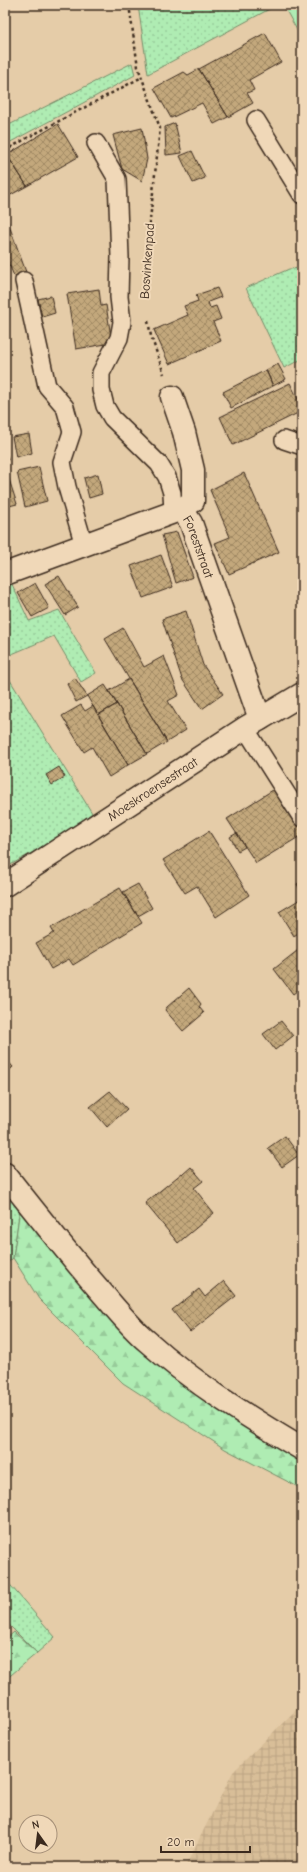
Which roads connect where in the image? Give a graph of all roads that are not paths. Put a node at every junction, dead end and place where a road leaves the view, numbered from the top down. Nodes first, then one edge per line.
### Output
1 (256, 120) dead end
2 (96, 143) dead end
3 (302, 195) edge
4 (24, 281) dead end
5 (172, 397) road end
6 (284, 440) dead end
7 (302, 446) edge
8 (177, 510) junction
9 (84, 545) junction
10 (5, 574) edge
11 (302, 694) edge
12 (253, 724) junction
13 (302, 818) edge
14 (5, 885) edge
15 (5, 1174) edge
16 (302, 1448) edge

1 - 3 lane
2 - 8 lane
4 - 9 lane
5 - 8 street
6 - 7 lane
8 - 9 street, Foreststraat
8 - 12 street, Foreststraat
9 - 10 street, Foreststraat
11 - 12 street, Moeskroensestraat
12 - 13 lane
12 - 14 street, Moeskroensestraat
15 - 16 street

